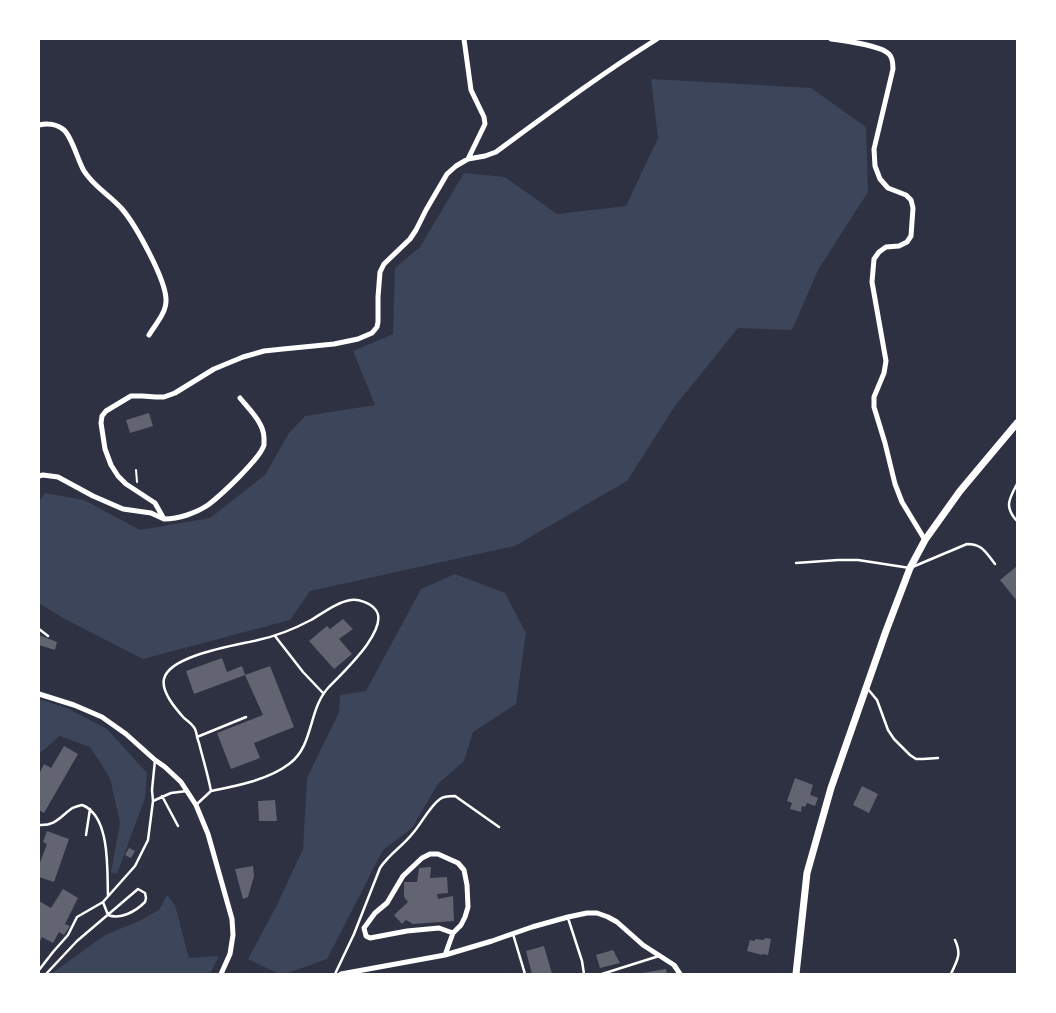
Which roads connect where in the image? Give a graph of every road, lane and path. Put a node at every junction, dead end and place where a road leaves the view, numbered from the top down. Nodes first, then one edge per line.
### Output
1 (464, 39) edge
2 (657, 39) edge
3 (831, 39) edge
4 (39, 124) edge
5 (468, 159) junction
6 (149, 334) dead end
7 (240, 398) dead end
8 (1016, 427) edge
9 (39, 476) edge
10 (1017, 484) edge
11 (164, 519) junction
12 (1017, 522) edge
13 (925, 540) junction
14 (796, 563) dead end
15 (995, 564) dead end
16 (910, 568) junction
17 (39, 629) edge
18 (48, 636) dead end
19 (275, 636) junction
20 (866, 687) junction
21 (323, 693) junction
22 (39, 694) edge
23 (246, 717) dead end
24 (196, 736) junction
25 (938, 758) dead end
26 (155, 760) junction
27 (187, 791) junction
28 (211, 791) junction
29 (162, 796) junction
30 (154, 802) junction
31 (196, 804) junction
32 (90, 809) junction
33 (39, 825) edge
34 (178, 826) dead end
35 (499, 827) dead end
36 (86, 835) dead end
37 (108, 896) junction
38 (103, 902) junction
39 (108, 915) junction
40 (568, 917) junction
41 (453, 933) junction
42 (513, 934) junction
43 (955, 940) dead end
44 (445, 955) junction
45 (660, 956) junction
46 (39, 970) edge
47 (46, 974) edge
48 (221, 974) edge
49 (335, 974) edge
50 (341, 974) edge
51 (525, 974) edge
52 (584, 974) edge
53 (602, 974) edge
54 (680, 974) edge
55 (796, 974) edge
56 (951, 974) edge

1 - 5 street
2 - 5 street
3 - 13 street
4 - 6 street
5 - 11 street
7 - 11 street
8 - 13 main road
9 - 11 street
10 - 12 lane
13 - 16 main road
14 - 16 lane
15 - 16 lane
16 - 20 main road
17 - 18 lane
19 - 21 lane
19 - 21 lane
19 - 24 lane
20 - 25 lane
20 - 55 main road
21 - 28 lane
22 - 26 street
23 - 24 lane
24 - 28 lane
26 - 27 street
26 - 30 lane
27 - 29 lane
27 - 31 street
28 - 31 lane
29 - 30 lane
29 - 34 lane
30 - 37 lane
31 - 48 street
32 - 33 lane
32 - 36 lane
32 - 37 lane
35 - 49 lane
37 - 38 lane
38 - 39 lane
38 - 46 lane
39 - 39 lane
39 - 47 lane
40 - 42 street
40 - 45 street
40 - 52 lane
41 - 41 street
41 - 44 street
42 - 44 street
42 - 51 lane
43 - 56 lane
44 - 50 street
45 - 53 lane
45 - 54 street

